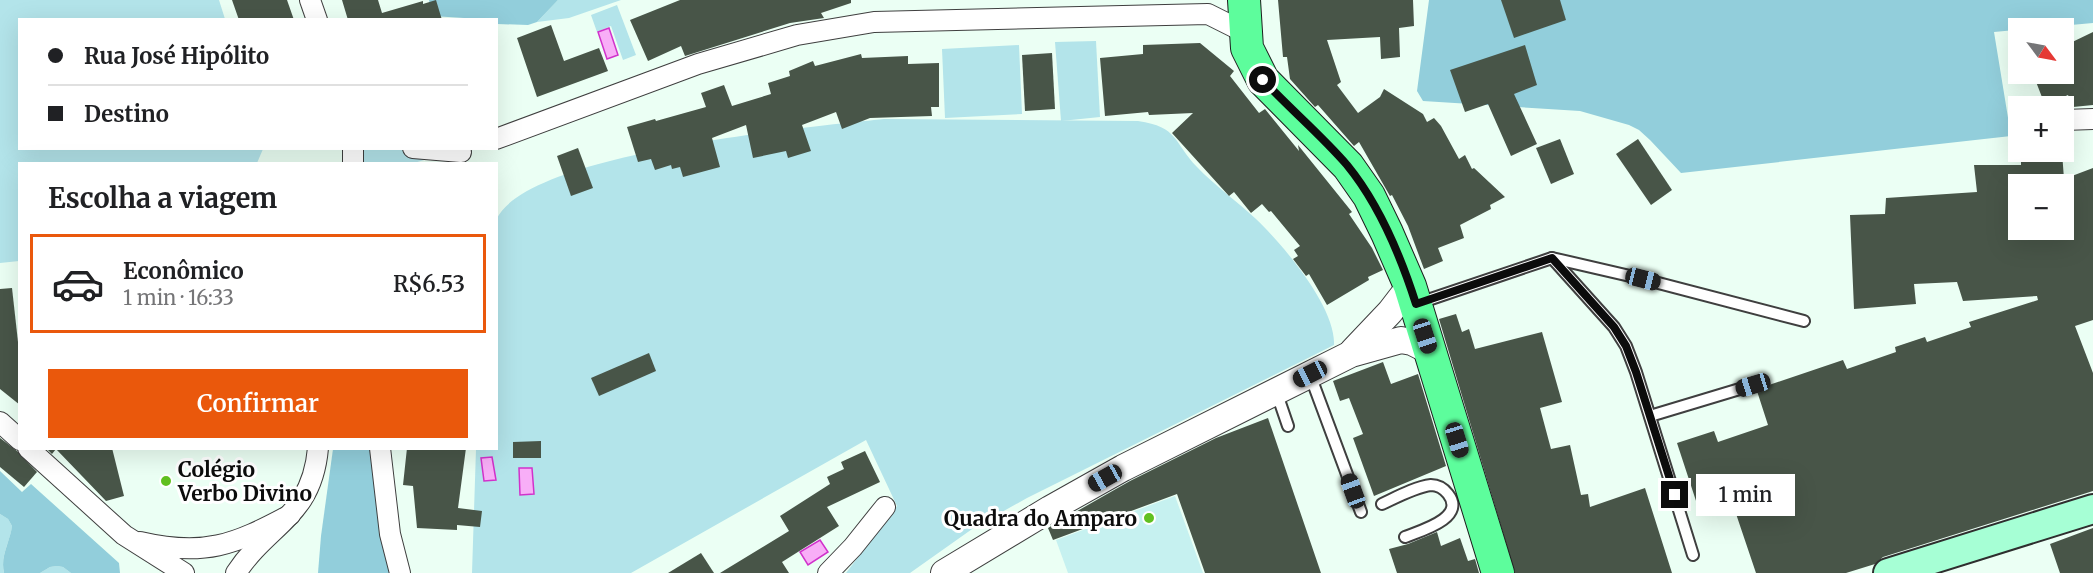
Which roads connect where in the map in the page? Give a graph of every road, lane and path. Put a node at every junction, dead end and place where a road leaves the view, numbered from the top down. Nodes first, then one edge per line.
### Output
1 (310, 0) edge
2 (1231, 0) edge
3 (1244, 0) edge
4 (1208, 14) junction
5 (316, 18) edge
6 (1246, 33) junction
7 (2093, 119) edge
8 (2074, 120) edge
9 (498, 138) edge
10 (466, 150) edge
11 (433, 162) edge
12 (1552, 258) junction
13 (1413, 295) junction
14 (1803, 321) dead end
15 (1430, 351) junction
16 (1351, 354) junction
17 (1313, 381) junction
18 (1753, 385) dead end
19 (1276, 391) junction
20 (1650, 416) junction
21 (0, 422) edge
22 (1288, 426) dead end
23 (18, 438) edge
24 (30, 450) edge
25 (318, 450) edge
26 (380, 450) edge
27 (1382, 504) dead end
28 (885, 507) dead end
29 (2093, 509) edge
30 (1361, 512) dead end
31 (290, 515) junction
32 (124, 535) junction
33 (1405, 537) dead end
34 (1693, 555) dead end
35 (184, 573) edge
36 (236, 573) edge
37 (400, 573) edge
38 (828, 573) edge
39 (944, 573) edge
40 (1498, 573) edge
41 (1888, 573) edge

1 - 5 street
2 - 4 street
3 - 6 main road
4 - 6 street
4 - 9 street
6 - 13 main road
7 - 8 street
10 - 11 street
12 - 13 lane
12 - 14 lane
12 - 20 lane
13 - 15 main road
13 - 16 street
15 - 16 street
15 - 40 main road
16 - 17 street
17 - 19 street
17 - 30 lane
18 - 20 lane
19 - 22 lane
19 - 39 street
20 - 34 lane
21 - 23 street
24 - 32 street
25 - 31 street
26 - 37 street
27 - 33 lane
28 - 38 street
29 - 41 main road
31 - 32 street
31 - 36 street
32 - 35 street

